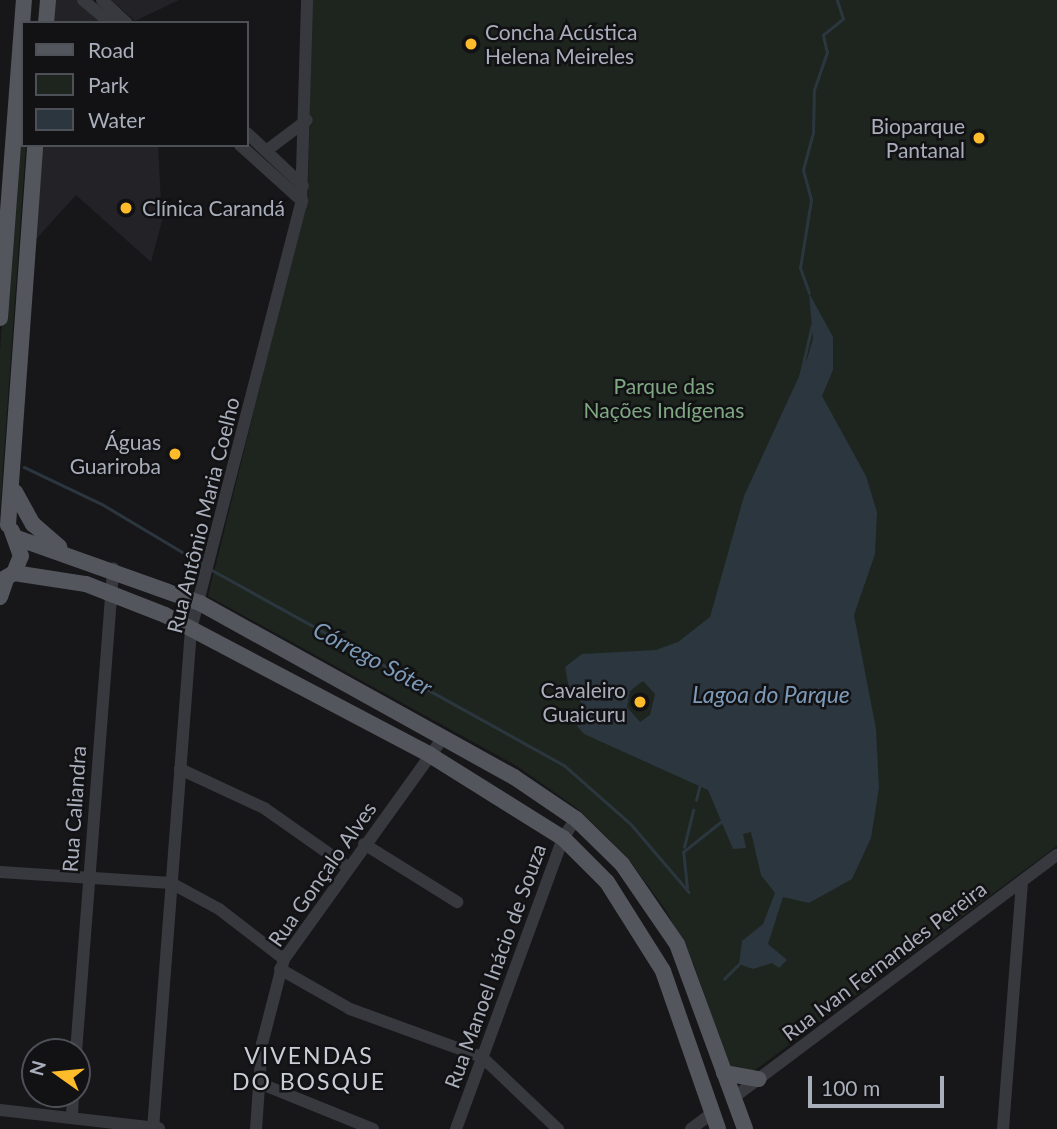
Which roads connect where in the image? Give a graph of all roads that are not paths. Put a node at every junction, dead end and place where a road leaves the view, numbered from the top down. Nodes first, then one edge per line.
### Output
1 (24, 0) edge
2 (48, 0) edge
3 (83, 0) edge
4 (102, 0) edge
5 (307, 0) edge
6 (21, 21) edge
7 (46, 21) edge
8 (108, 21) edge
9 (125, 21) edge
10 (21, 24) edge
11 (307, 120) junction
12 (248, 134) edge
13 (6, 146) edge
14 (35, 147) edge
15 (242, 147) edge
16 (266, 151) junction
17 (5, 168) edge
18 (32, 174) junction
19 (303, 186) junction
20 (302, 201) junction
21 (7, 226) junction
22 (25, 237) junction
23 (0, 318) edge
24 (10, 480) junction
25 (8, 528) edge
26 (66, 553) junction
27 (113, 568) junction
28 (6, 578) edge
29 (110, 593) junction
30 (0, 597) edge
31 (200, 603) junction
32 (191, 629) junction
33 (443, 738) junction
34 (430, 755) junction
35 (180, 769) junction
36 (576, 819) junction
37 (563, 838) junction
38 (364, 844) junction
39 (1057, 855) edge
40 (348, 867) junction
41 (0, 872) edge
42 (89, 876) junction
43 (1022, 882) junction
44 (171, 883) junction
45 (457, 902) dead end
46 (282, 964) junction
47 (679, 1009) junction
48 (705, 1024) junction
49 (77, 1038) edge
50 (482, 1057) junction
51 (697, 1061) junction
52 (724, 1073) junction
53 (758, 1079) junction
54 (260, 1083) junction
55 (733, 1098) junction
56 (72, 1108) edge
57 (0, 1110) edge
58 (712, 1113) junction
59 (72, 1115) junction
60 (156, 1127) edge
61 (256, 1129) edge
62 (373, 1129) edge
63 (456, 1129) edge
64 (558, 1129) edge
65 (691, 1129) edge
66 (718, 1129) edge
67 (745, 1129) edge
68 (1003, 1129) edge

1 - 6 main road
2 - 7 main road
3 - 8 street
4 - 9 street
5 - 11 street, Rua Antônio Maria Coelho
10 - 13 main road
11 - 16 street
11 - 19 street, Rua Antônio Maria Coelho
12 - 16 street
13 - 17 main road
13 - 18 main road
14 - 18 main road
15 - 20 street
16 - 19 street
17 - 21 main road
18 - 22 main road
19 - 20 street, Rua Antônio Maria Coelho
20 - 31 street, Rua Antônio Maria Coelho
21 - 22 main road
21 - 23 main road
22 - 24 main road
24 - 25 main road
24 - 26 main road
25 - 26 main road
25 - 28 main road
26 - 27 main road
27 - 29 street, Rua Caliandra
27 - 31 main road
28 - 29 main road
28 - 30 main road
29 - 32 main road
29 - 42 street, Rua Caliandra
31 - 32 street, Rua Antônio Maria Coelho
31 - 33 main road
32 - 34 main road
32 - 35 street, Rua Antônio Maria Coelho
33 - 34 street, Rua Gonçalo Alves
33 - 36 main road
34 - 37 main road
34 - 38 street, Rua Gonçalo Alves
35 - 40 street
35 - 44 street, Rua Antônio Maria Coelho
36 - 37 street, Rua Manoel Inácio de Souza
36 - 48 main road
37 - 47 main road
37 - 50 street, Rua Manoel Inácio de Souza
38 - 40 street, Rua Gonçalo Alves
38 - 45 street
39 - 43 street, Rua Ivan Fernandes Pereira
40 - 46 street, Rua Gonçalo Alves
41 - 42 street
42 - 44 street
42 - 49 street, Rua Caliandra
43 - 53 street, Rua Ivan Fernandes Pereira
43 - 68 street
44 - 46 street
44 - 60 street, Rua Antônio Maria Coelho
46 - 50 street
46 - 54 street, Rua Gonçalo Alves
47 - 48 main road
47 - 51 main road
48 - 52 main road
50 - 63 street, Rua Manoel Inácio de Souza
50 - 64 street
51 - 55 main road
51 - 58 main road
52 - 53 main road
52 - 55 main road
53 - 55 street, Rua Ivan Fernandes Pereira
54 - 61 street, Rua Gonçalo Alves
54 - 62 street
55 - 67 main road
56 - 59 street
57 - 59 street
58 - 65 street
58 - 66 main road
59 - 60 street

